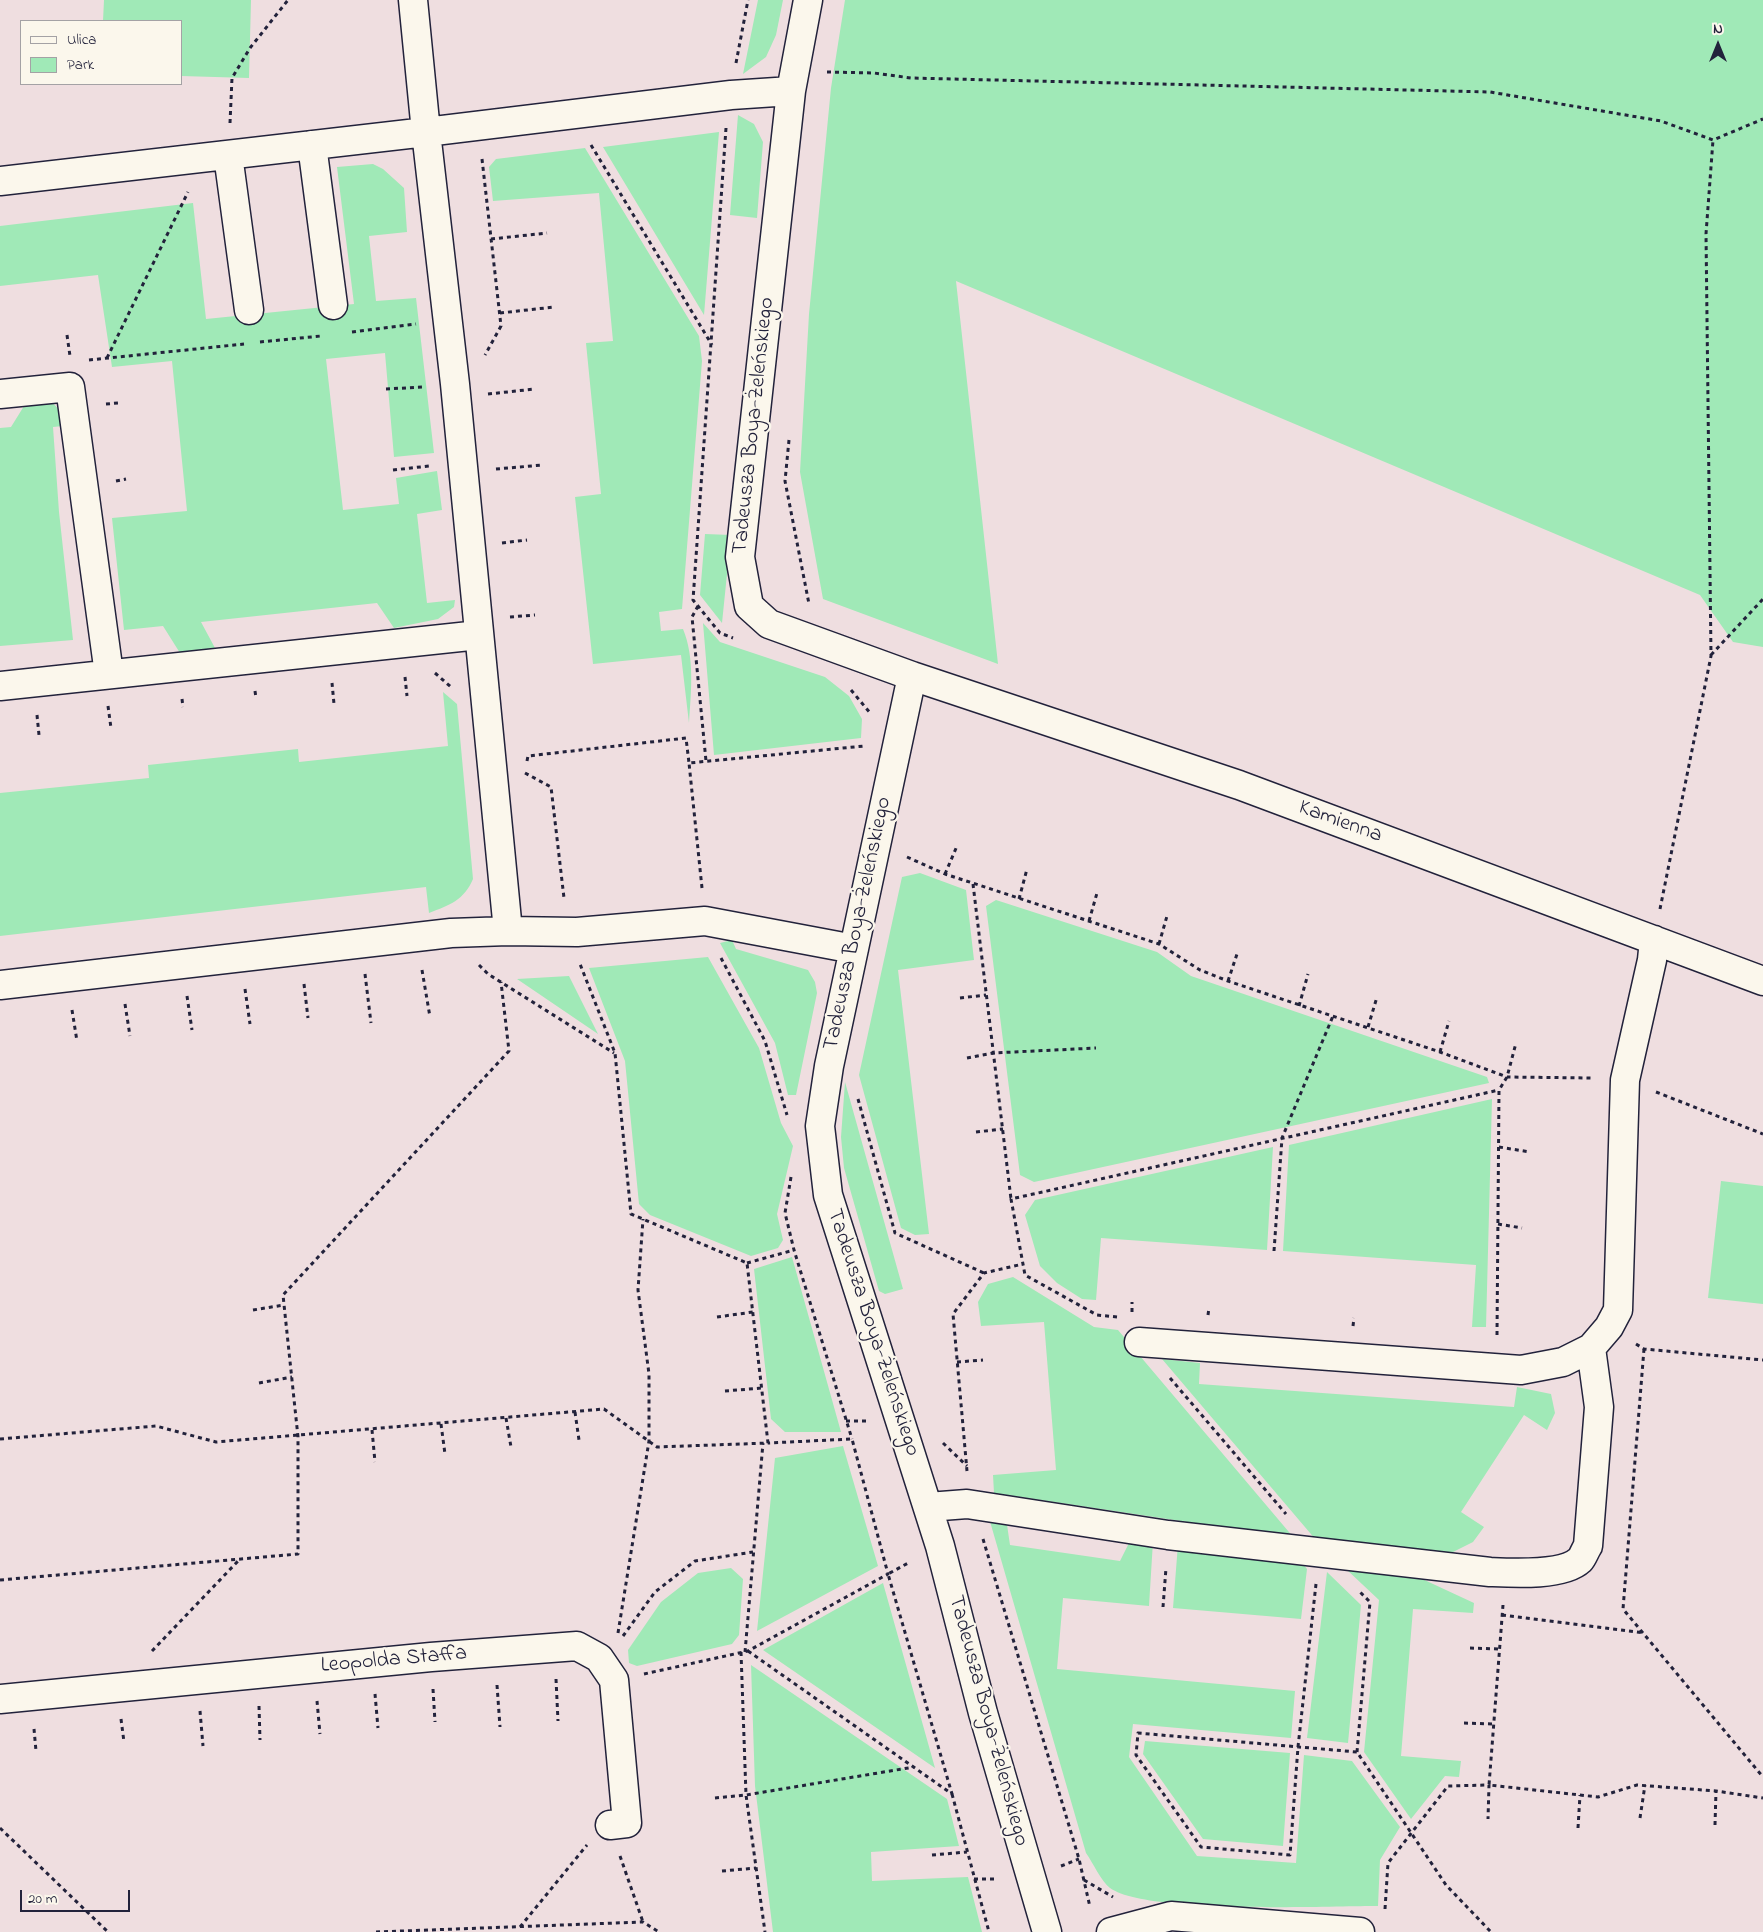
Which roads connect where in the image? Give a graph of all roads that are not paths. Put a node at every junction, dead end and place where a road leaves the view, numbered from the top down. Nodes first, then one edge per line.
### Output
1 (413, 0) edge
2 (808, 0) edge
3 (791, 91) junction
4 (426, 132) junction
5 (312, 145) junction
6 (229, 163) junction
7 (0, 182) edge
8 (333, 305) dead end
9 (249, 310) dead end
10 (0, 394) edge
11 (479, 635) junction
12 (108, 674) junction
13 (912, 676) junction
14 (0, 686) edge
15 (508, 931) junction
16 (1654, 940) junction
17 (854, 949) junction
18 (1763, 981) edge
19 (0, 985) edge
20 (1139, 1342) road end
21 (1591, 1348) junction
22 (928, 1507) junction
23 (0, 1699) edge
24 (610, 1825) road end
25 (1102, 1923) edge
26 (1047, 1932) edge
27 (1360, 1932) edge

1 - 4 street
2 - 3 street, Tadeusza Boya-Żeleńskiego
3 - 4 street
3 - 13 street, Tadeusza Boya-Żeleńskiego
4 - 5 street
4 - 11 street
5 - 6 street
5 - 8 street
6 - 7 street
6 - 9 street
10 - 12 street
11 - 12 street
11 - 15 street
12 - 14 street
13 - 16 street, Kamienna
13 - 17 street, Tadeusza Boya-Żeleńskiego
15 - 17 street
15 - 19 street
16 - 18 street, Kamienna
16 - 21 street
17 - 22 street, Tadeusza Boya-Żeleńskiego
20 - 21 street
21 - 22 street
22 - 26 street, Tadeusza Boya-Żeleńskiego
23 - 24 street, Leopolda Staffa
25 - 27 street

